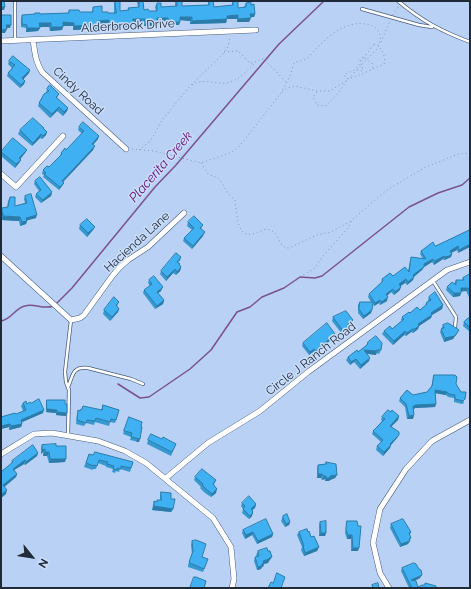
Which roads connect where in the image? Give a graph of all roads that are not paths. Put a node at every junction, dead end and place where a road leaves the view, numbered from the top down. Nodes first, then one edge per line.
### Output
1 (15, 1) edge
2 (398, 1) edge
3 (362, 9) dead end
4 (434, 27) junction
5 (256, 30) dead end
6 (33, 40) junction
7 (15, 41) junction
8 (1, 42) edge
9 (470, 42) edge
10 (63, 136) dead end
11 (126, 149) road end
12 (1, 174) edge
13 (184, 213) dead end
14 (1, 256) edge
15 (470, 262) edge
16 (433, 280) junction
17 (70, 320) junction
18 (455, 327) edge
19 (143, 384) dead end
20 (68, 388) junction
21 (470, 420) edge
22 (68, 436) junction
23 (1, 454) edge
24 (166, 478) junction
25 (232, 588) edge
26 (389, 588) edge

1 - 7 lane
2 - 4 lane
3 - 4 lane
4 - 9 lane
5 - 6 street, Alderbrook Drive
6 - 7 street, Alderbrook Drive
6 - 11 street, Cindy Road
7 - 8 street, Alderbrook Drive
10 - 12 street
13 - 17 street, Hacienda Lane
14 - 17 street
15 - 16 street, Circle J Ranch Road
16 - 18 lane
16 - 24 street, Circle J Ranch Road
17 - 20 lane
19 - 20 lane
20 - 22 lane
21 - 26 street
22 - 23 street
22 - 24 street
24 - 25 street

